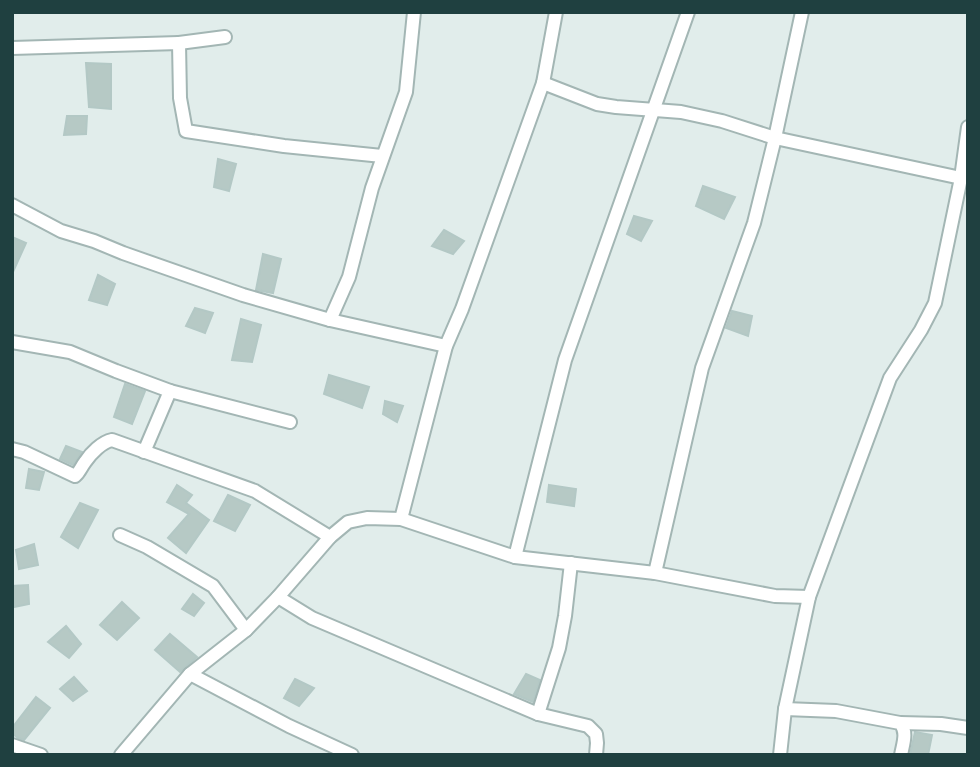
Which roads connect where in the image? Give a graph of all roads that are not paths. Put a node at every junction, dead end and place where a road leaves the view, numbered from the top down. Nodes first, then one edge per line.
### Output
1 (414, 12) edge
2 (556, 12) edge
3 (688, 12) edge
4 (802, 12) edge
5 (225, 37) dead end
6 (179, 43) junction
7 (12, 48) edge
8 (543, 83) junction
9 (653, 109) junction
10 (968, 127) edge
11 (775, 138) junction
12 (382, 156) junction
13 (966, 157) edge
14 (961, 178) junction
15 (12, 205) edge
16 (330, 320) junction
17 (12, 342) edge
18 (446, 346) junction
19 (170, 391) junction
20 (290, 422) dead end
21 (12, 449) edge
22 (144, 452) junction
23 (401, 519) junction
24 (120, 536) dead end
25 (330, 537) junction
26 (515, 557) junction
27 (571, 563) junction
28 (654, 573) junction
29 (278, 597) junction
30 (809, 597) junction
31 (246, 629) junction
32 (190, 674) junction
33 (785, 709) junction
34 (538, 714) junction
35 (900, 723) junction
36 (968, 728) edge
37 (12, 745) edge
38 (41, 755) edge
39 (121, 755) edge
40 (352, 755) edge
41 (596, 755) edge
42 (780, 755) edge
43 (901, 755) edge

1 - 12 street
2 - 8 street
3 - 9 street
4 - 11 street
5 - 6 street
6 - 7 street
6 - 12 street
8 - 9 street
8 - 18 street
9 - 11 street
9 - 26 street
10 - 13 street
11 - 14 street
11 - 28 street
12 - 16 street
13 - 14 street
14 - 30 street
15 - 16 street
16 - 18 street
17 - 19 street
18 - 23 street
19 - 20 street
19 - 22 street
21 - 22 street
22 - 25 street
23 - 25 street
23 - 26 street
24 - 31 street
25 - 29 street
26 - 27 street
27 - 28 street
27 - 34 street
28 - 30 street
29 - 31 street
29 - 34 street
30 - 33 street
31 - 32 street
32 - 39 street
32 - 40 street
33 - 35 street
33 - 42 street
34 - 41 street
35 - 36 street
35 - 43 street
37 - 38 street

